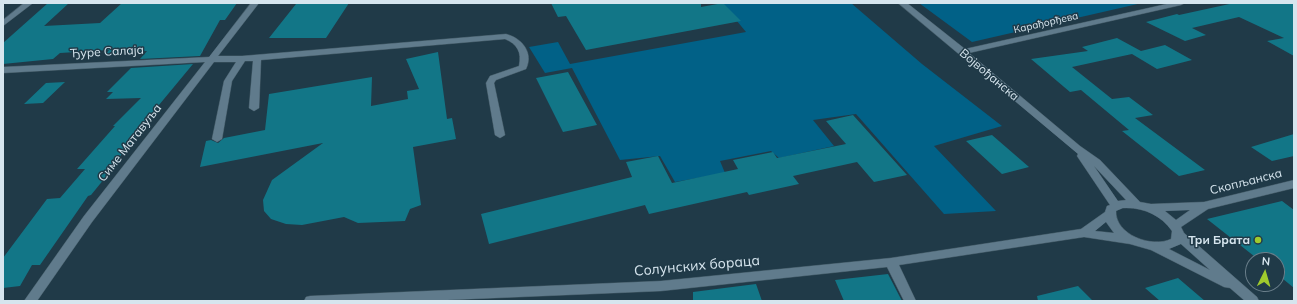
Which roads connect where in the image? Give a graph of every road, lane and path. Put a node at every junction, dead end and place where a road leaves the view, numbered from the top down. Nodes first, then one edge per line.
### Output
1 (30, 3) edge
2 (255, 3) edge
3 (902, 3) edge
4 (1181, 3) edge
5 (3, 24) edge
6 (963, 52) junction
7 (257, 58) junction
8 (212, 59) junction
9 (242, 59) junction
10 (3, 70) edge
11 (254, 108) dead end
12 (500, 135) dead end
13 (217, 139) dead end
14 (1076, 148) junction
15 (1294, 184) edge
16 (1136, 204) junction
17 (1204, 206) junction
18 (1148, 208) junction
19 (1112, 210) junction
20 (1177, 231) junction
21 (1084, 233) junction
22 (1132, 240) junction
23 (1154, 247) junction
24 (891, 262) junction
25 (1240, 290) junction
26 (30, 301) edge
27 (310, 301) edge
28 (910, 301) edge
29 (1253, 301) edge

1 - 5 street
2 - 8 street, Симе Матавуља
3 - 6 street, Војвођанска
4 - 6 street, Карађорђева
6 - 14 street, Војвођанска
7 - 9 street, Ђуре Салаја
7 - 11 street
7 - 12 street, Ђуре Салаја
8 - 9 street, Ђуре Салаја
8 - 10 street, Ђуре Салаја
8 - 26 street, Симе Матавуља
9 - 13 street
14 - 16 street, Војвођанска
14 - 19 street, Војвођанска
15 - 17 street, Скопљанска
16 - 18 street
16 - 19 street
17 - 18 street, Скопљанска
17 - 20 street, Скопљанска
18 - 20 street
19 - 21 street, Солунских бораца
19 - 22 street, Војвођанска
20 - 23 street, Скопљанска
20 - 25 street
21 - 22 street, Солунских бораца
21 - 24 street, Солунских бораца
22 - 23 street
23 - 25 street
24 - 27 street, Солунских бораца
24 - 28 street
25 - 29 street

